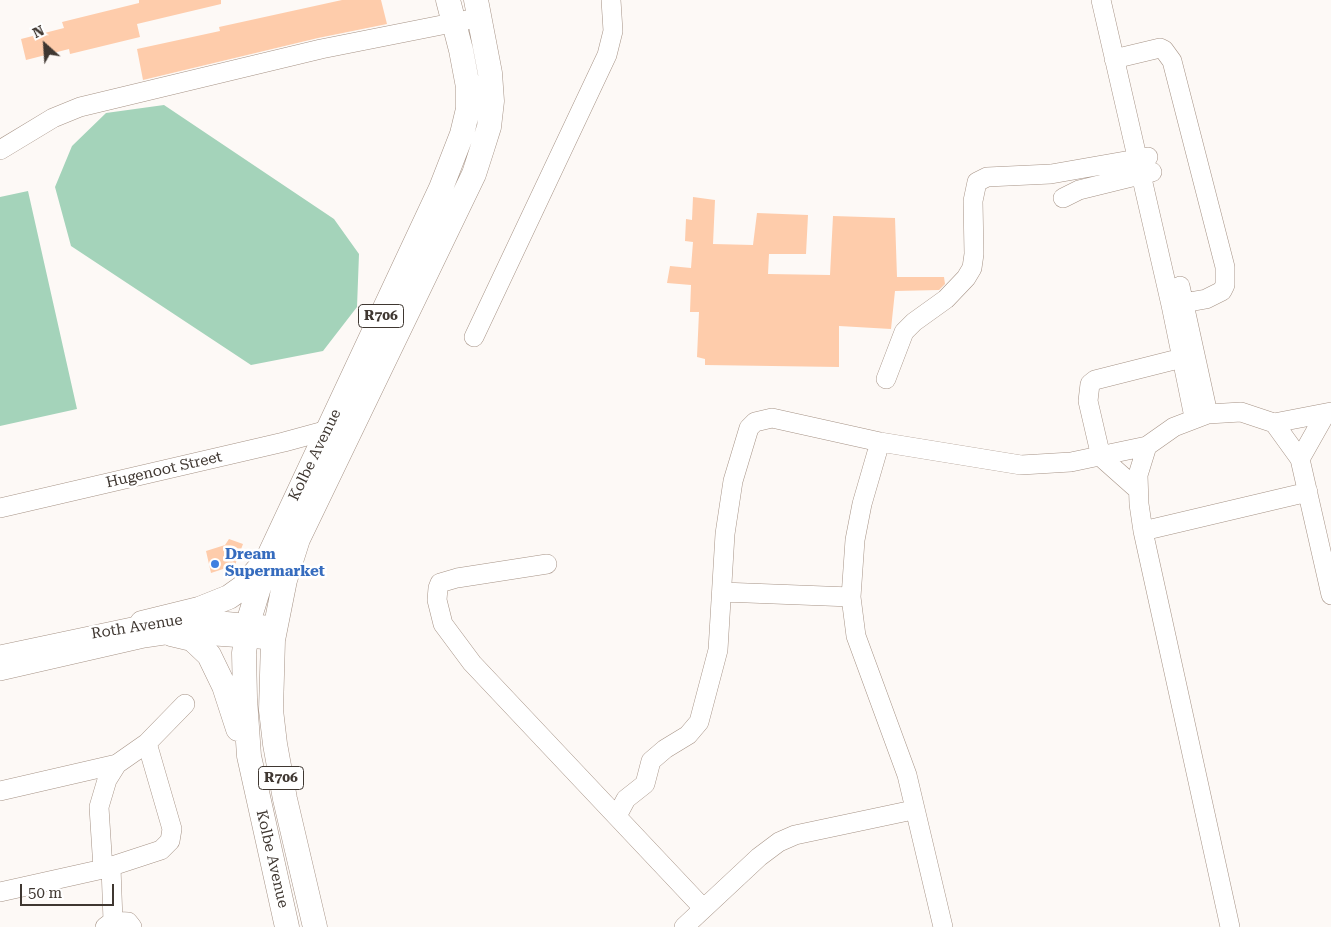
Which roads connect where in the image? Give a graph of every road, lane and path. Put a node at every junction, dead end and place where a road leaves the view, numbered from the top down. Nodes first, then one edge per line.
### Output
1 (448, 0) edge
2 (611, 0) edge
3 (1101, 0) edge
4 (1113, 0) edge
5 (478, 8) edge
6 (453, 24) junction
7 (1120, 58) junction
8 (0, 150) edge
9 (1144, 166) junction
10 (1063, 198) dead end
11 (1178, 304) junction
12 (474, 337) dead end
13 (1188, 356) junction
14 (886, 379) dead end
15 (1329, 412) edge
16 (1201, 415) junction
17 (1274, 423) junction
18 (328, 430) junction
19 (880, 442) junction
20 (1147, 446) junction
21 (1101, 457) junction
22 (1300, 459) junction
23 (1137, 489) junction
24 (1308, 492) junction
25 (0, 508) edge
26 (1143, 531) junction
27 (268, 558) junction
28 (547, 564) dead end
29 (722, 592) junction
30 (1331, 595) edge
31 (851, 597) junction
32 (142, 624) junction
33 (247, 630) junction
34 (275, 633) junction
35 (171, 634) junction
36 (0, 655) edge
37 (0, 671) edge
38 (185, 704) dead end
39 (147, 743) junction
40 (249, 756) junction
41 (117, 764) junction
42 (0, 791) edge
43 (913, 810) junction
44 (617, 816) junction
45 (107, 868) junction
46 (0, 892) edge
47 (704, 908) junction
48 (109, 924) edge
49 (132, 927) edge
50 (287, 927) edge
51 (315, 927) edge
52 (684, 927) edge
53 (943, 927) edge
54 (1230, 927) edge

1 - 6 main road, Kolbe Avenue / R706
2 - 12 street
3 - 7 street
4 - 7 street
5 - 6 street
5 - 34 main road, Kolbe Avenue / R706
6 - 8 street
6 - 18 main road, Kolbe Avenue / R706
7 - 9 street
7 - 11 street
9 - 10 street
9 - 11 street
9 - 14 street
11 - 13 street
13 - 16 street
13 - 21 street
15 - 17 street
15 - 22 street
16 - 17 street
16 - 20 street
17 - 22 street
18 - 25 street, Hugenoot Street
18 - 27 main road, Kolbe Avenue / R706
19 - 21 street
19 - 29 street
19 - 31 street
20 - 21 street
20 - 23 street
21 - 23 street
22 - 24 street
23 - 26 street
24 - 26 street
24 - 30 street
26 - 54 street
27 - 32 main road
27 - 33 main road, Kolbe Avenue / R706
28 - 44 street
29 - 31 street
29 - 44 street
31 - 43 street
32 - 33 street, Roth Avenue
32 - 36 street, Roth Avenue
33 - 34 street, Roth Avenue
33 - 35 street, Roth Avenue
33 - 40 main road, Kolbe Avenue / R706
34 - 51 main road, Kolbe Avenue / R706
35 - 37 street, Roth Avenue
35 - 40 main road
38 - 39 street
39 - 41 street
39 - 45 street
40 - 50 main road, Kolbe Avenue / R706
41 - 42 street
41 - 45 street
43 - 47 street
43 - 53 street
44 - 47 street
45 - 46 street
45 - 48 street
47 - 52 street
48 - 49 street

